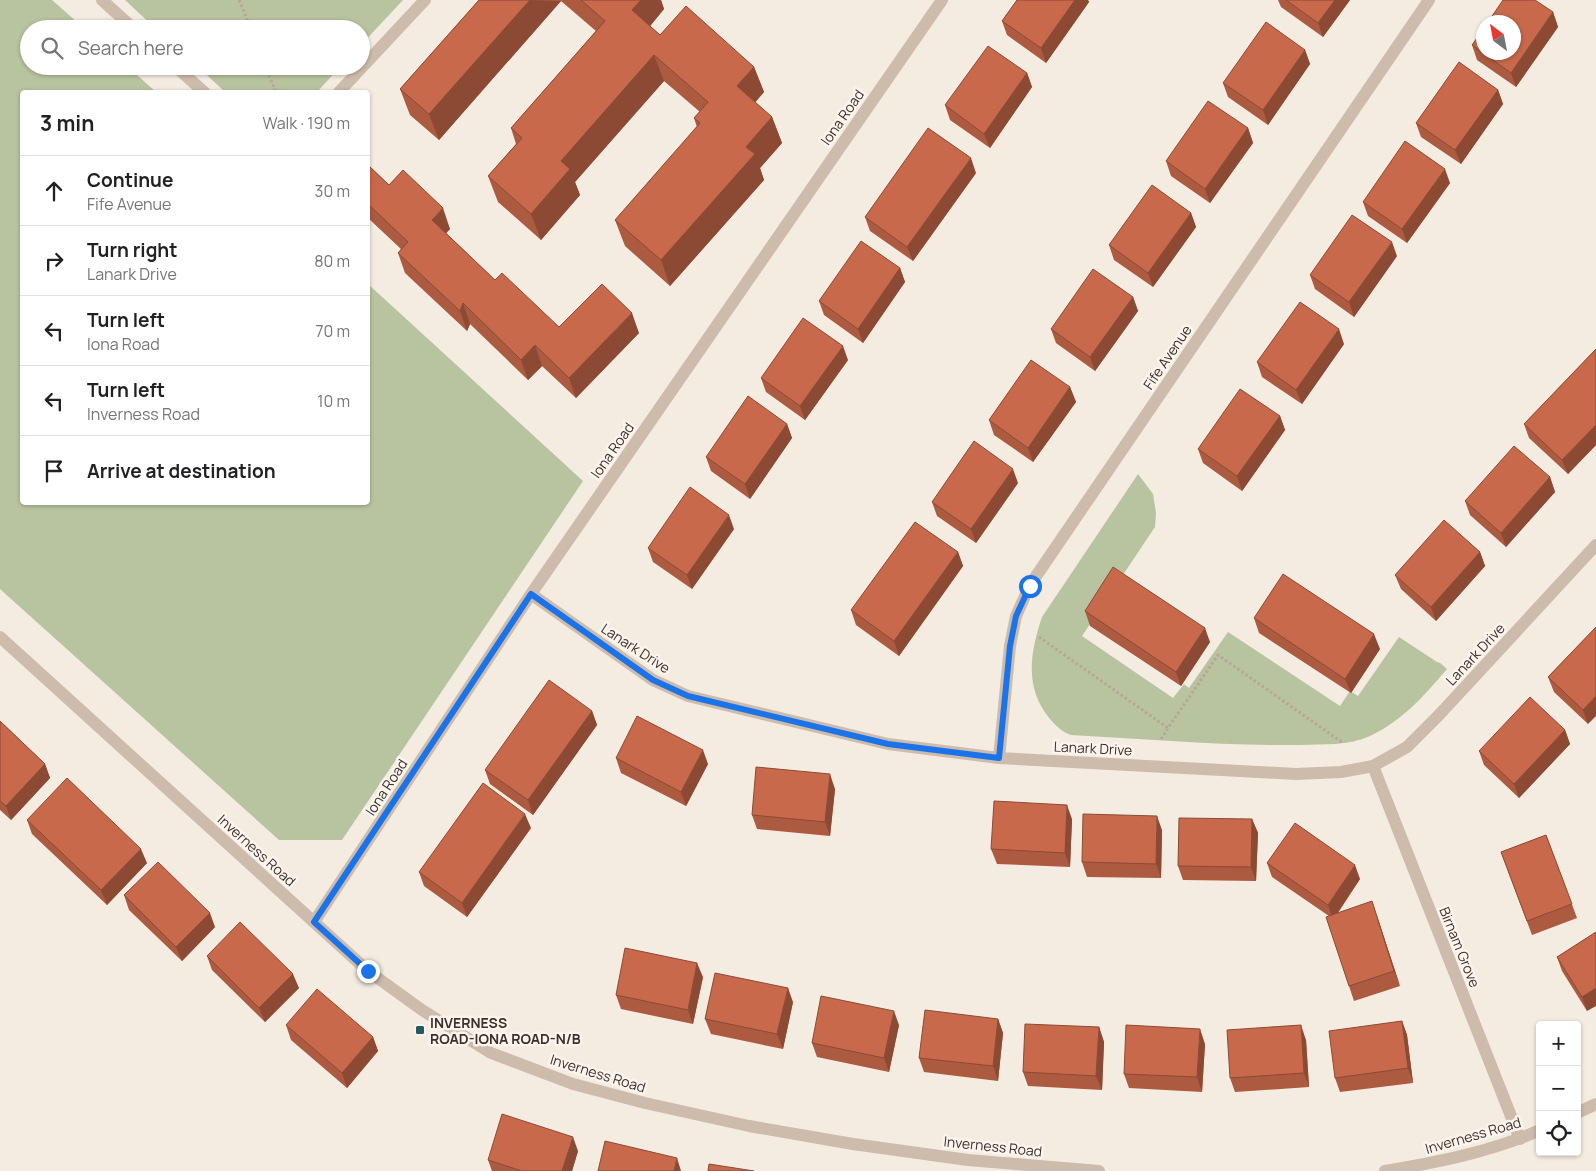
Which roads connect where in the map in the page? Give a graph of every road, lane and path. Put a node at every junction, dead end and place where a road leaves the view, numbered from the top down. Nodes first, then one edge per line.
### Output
1 (102, 0) edge
2 (239, 0) edge
3 (425, 0) edge
4 (942, 0) edge
5 (1429, 0) edge
6 (124, 20) edge
7 (247, 20) edge
8 (370, 59) edge
9 (185, 75) edge
10 (269, 75) edge
11 (355, 75) edge
12 (202, 90) edge
13 (275, 90) edge
14 (341, 90) edge
15 (1596, 545) edge
16 (531, 594) junction
17 (1036, 635) dead end
18 (0, 637) edge
19 (1168, 728) junction
20 (1161, 740) dead end
21 (1343, 744) dead end
22 (999, 758) junction
23 (1373, 766) junction
24 (314, 922) junction
25 (1596, 1104) edge
26 (1581, 1111) edge
27 (1536, 1132) edge
28 (1520, 1139) junction
29 (1099, 1171) edge
30 (1385, 1171) edge

1 - 6 street
2 - 7 path
3 - 8 street
4 - 16 street, Iona Road
5 - 22 street, Fife Avenue
9 - 12 street
10 - 13 path
11 - 14 street
15 - 23 street, Lanark Drive
16 - 22 street, Lanark Drive
16 - 24 street, Iona Road
17 - 19 path
18 - 24 street, Inverness Road
19 - 20 path
19 - 21 path
22 - 23 street, Lanark Drive
23 - 28 street, Birnam Grove
24 - 29 street, Inverness Road
25 - 26 street
27 - 28 street, Inverness Road
28 - 30 street, Inverness Road

